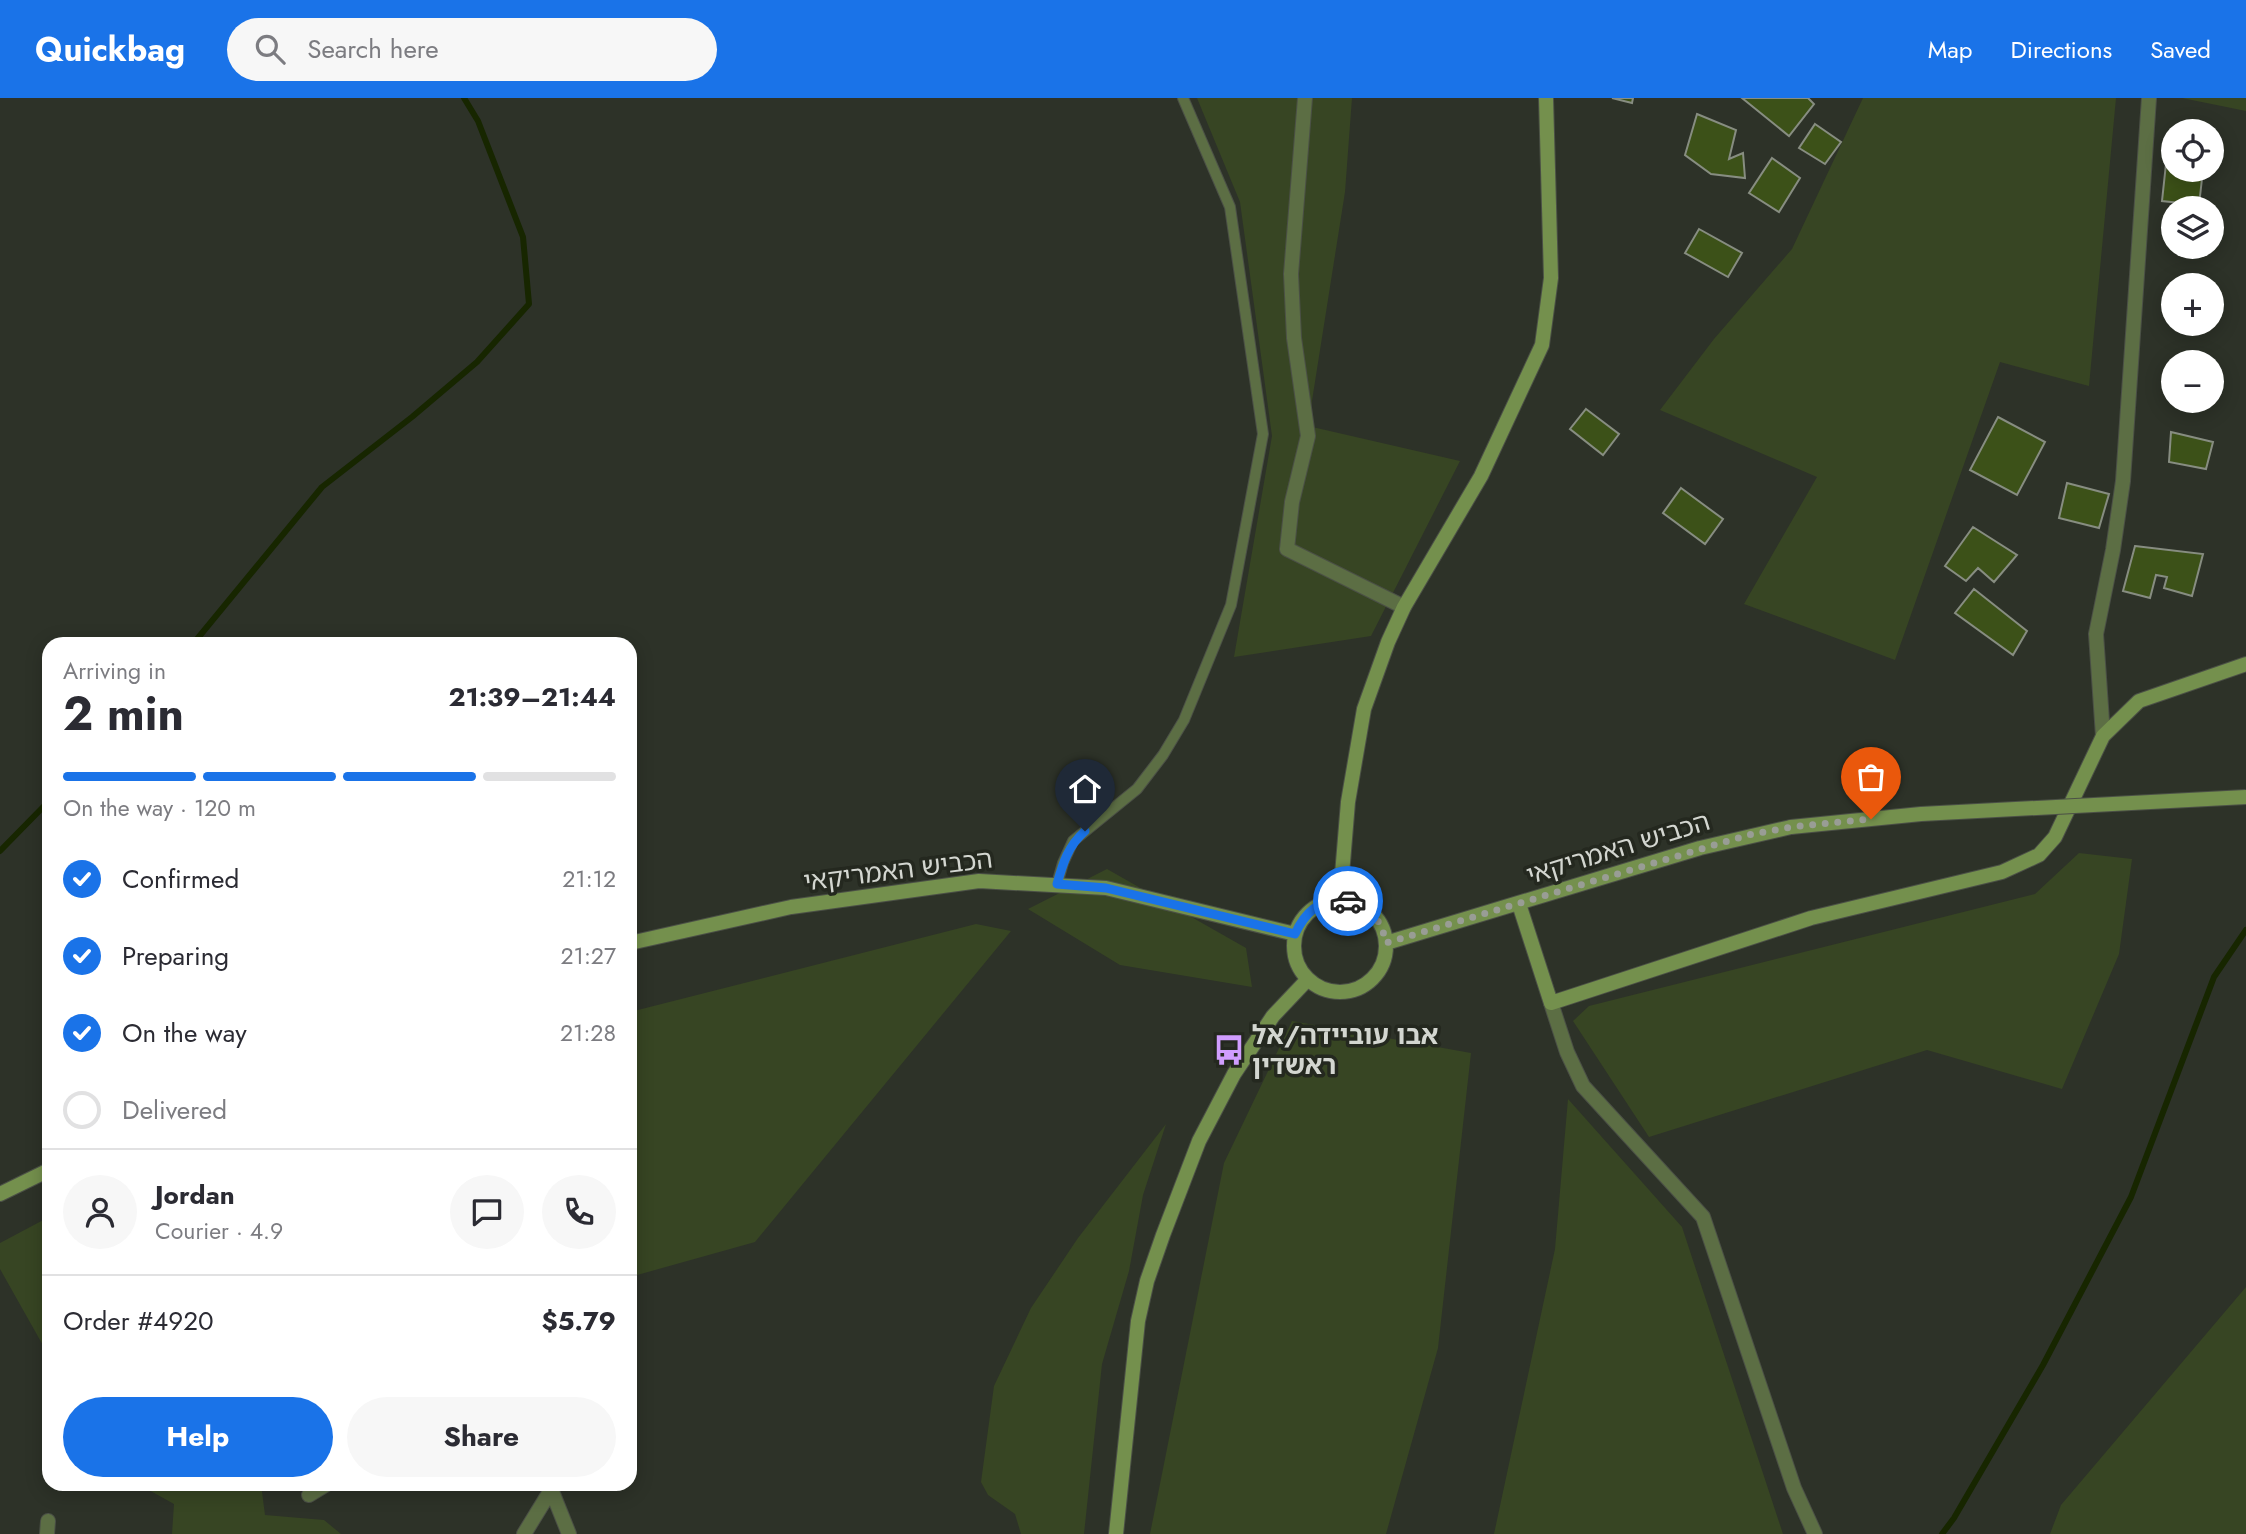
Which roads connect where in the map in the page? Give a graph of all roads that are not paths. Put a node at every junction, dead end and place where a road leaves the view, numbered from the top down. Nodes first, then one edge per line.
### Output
1 (1183, 98) edge
2 (1305, 98) edge
3 (1546, 98) edge
4 (2149, 98) edge
5 (1404, 607) junction
6 (2246, 664) edge
7 (2103, 736) junction
8 (2246, 797) edge
9 (1057, 884) junction
10 (1340, 900) junction
11 (1519, 904) junction
12 (1295, 934) junction
13 (637, 941) edge
14 (1386, 943) junction
15 (1308, 979) junction
16 (1551, 1003) junction
17 (42, 1173) edge
18 (0, 1194) edge
19 (316, 1491) edge
20 (548, 1491) edge
21 (552, 1491) edge
22 (309, 1495) dead end
23 (524, 1534) edge
24 (569, 1534) edge
25 (1116, 1534) edge
26 (1815, 1534) edge

1 - 9 lane
2 - 5 street
3 - 5 street
4 - 7 street
5 - 10 street
6 - 7 street
7 - 16 street
8 - 11 street, הכביש האמריקאי, bridge
9 - 12 street, הכביש האמריקאי
9 - 13 street, הכביש האמריקאי
10 - 12 street
10 - 14 street
11 - 14 street, הכביש האמריקאי
11 - 16 street
12 - 15 street
14 - 15 street
15 - 25 street
16 - 26 street
17 - 18 street
19 - 22 street
20 - 23 street
21 - 24 street

